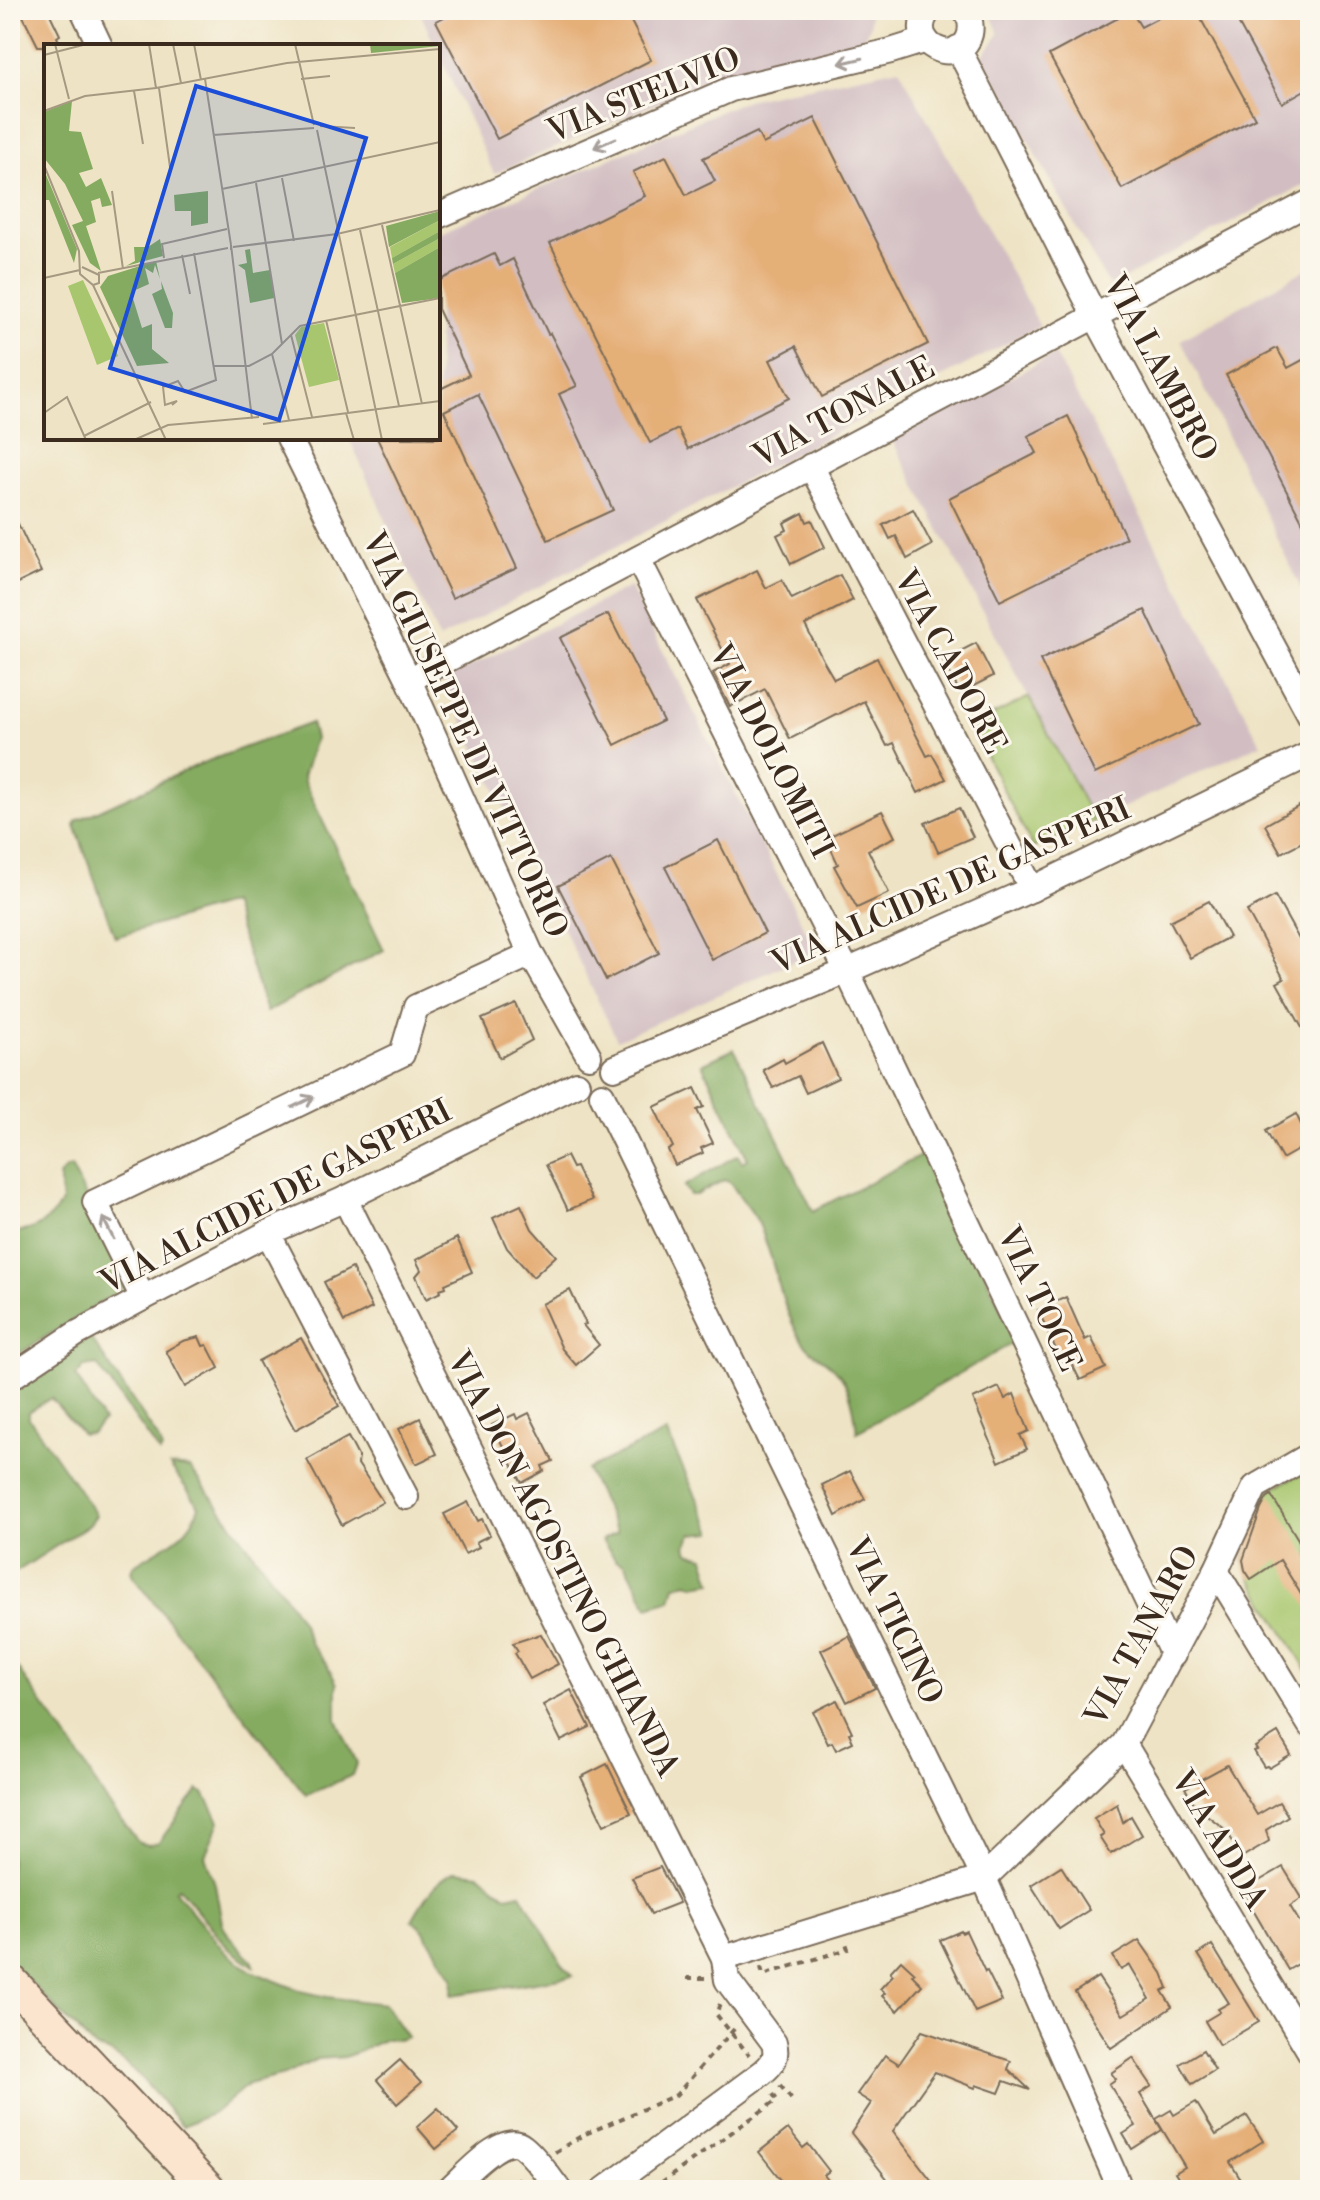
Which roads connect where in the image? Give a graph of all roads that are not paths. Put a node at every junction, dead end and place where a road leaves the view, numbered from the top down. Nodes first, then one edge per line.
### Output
1 (83, 10) edge
2 (975, 12) edge
3 (922, 20) edge
4 (99, 44) edge
5 (958, 48) junction
6 (1310, 202) edge
7 (440, 215) edge
8 (1095, 316) junction
9 (290, 440) edge
10 (811, 466) junction
11 (638, 559) junction
12 (409, 680) junction
13 (1310, 715) edge
14 (1310, 754) edge
15 (1032, 889) junction
16 (531, 954) junction
17 (847, 971) junction
18 (589, 1056) junction
19 (614, 1068) junction
20 (577, 1084) junction
21 (602, 1095) junction
22 (345, 1199) junction
23 (268, 1233) junction
24 (143, 1298) junction
25 (10, 1378) edge
26 (1310, 1455) edge
27 (406, 1497) dead end
28 (1216, 1571) junction
29 (1173, 1655) junction
30 (1310, 1725) edge
31 (1124, 1744) junction
32 (984, 1878) junction
33 (721, 1975) junction
34 (10, 1980) edge
35 (1310, 2052) edge
36 (1121, 2187) edge
37 (209, 2190) edge
38 (449, 2190) edge
39 (559, 2190) edge
40 (604, 2190) edge

1 - 4 street
2 - 5 street
3 - 5 street
3 -> 7 street, VIA STELVIO
5 - 8 street, VIA LAMBRO
6 - 8 street, VIA TONALE
8 - 10 street, VIA TONALE
8 - 13 street, VIA LAMBRO
9 - 12 street, VIA GIUSEPPE DI VITTORIO
10 - 11 street, VIA TONALE
10 - 15 street, VIA CADORE
11 - 12 street, VIA TONALE
11 - 17 street, VIA DOLOMITI
12 - 16 street, VIA GIUSEPPE DI VITTORIO
14 - 15 street, VIA ALCIDE DE GASPERI
15 - 17 street, VIA ALCIDE DE GASPERI
16 - 18 street, VIA GIUSEPPE DI VITTORIO
24 -> 16 street
17 - 19 street, VIA ALCIDE DE GASPERI
17 - 29 street, VIA TOCE
18 - 19 street
18 - 20 street
19 - 21 street
20 - 21 street
20 - 22 street, VIA ALCIDE DE GASPERI
21 - 32 street, VIA TICINO
22 - 23 street, VIA ALCIDE DE GASPERI
22 - 33 street, VIA DON AGOSTINO GHIANDA
23 - 24 street, VIA ALCIDE DE GASPERI
23 - 27 street
24 - 25 street, VIA ALCIDE DE GASPERI
26 - 28 street, VIA TANARO
28 - 29 street, VIA TANARO
28 - 30 street
29 - 31 street, VIA TANARO
31 - 32 street, VIA TANARO
31 - 35 street, VIA ADDA
32 - 33 street
32 - 36 street, VIA TICINO
33 - 40 street, VIA DON AGOSTINO GHIANDA
34 - 37 main road
38 - 39 street

